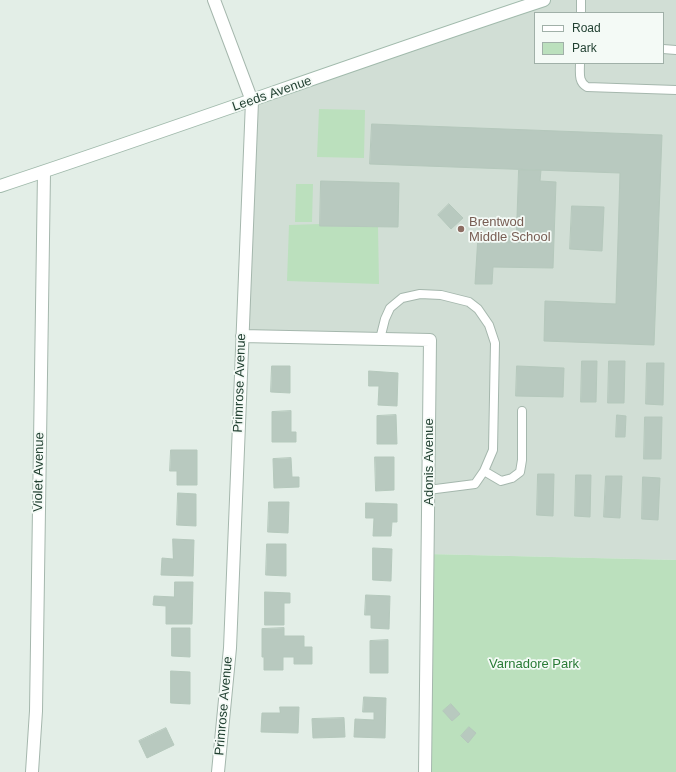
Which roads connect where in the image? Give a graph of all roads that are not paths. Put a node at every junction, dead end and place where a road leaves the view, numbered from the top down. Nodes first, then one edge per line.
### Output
1 (214, 0) edge
2 (544, 0) edge
3 (581, 0) edge
4 (581, 12) edge
5 (664, 49) edge
6 (676, 50) edge
7 (580, 64) edge
8 (676, 90) edge
9 (252, 101) junction
10 (44, 172) junction
11 (0, 186) edge
12 (242, 336) junction
13 (380, 339) junction
14 (522, 411) dead end
15 (484, 471) junction
16 (428, 490) junction
17 (32, 772) edge
18 (218, 772) edge
19 (425, 772) edge

1 - 9 street, Primrose Avenue
2 - 9 street, Leeds Avenue
3 - 4 lane
5 - 6 lane
7 - 8 lane
9 - 10 street, Leeds Avenue
9 - 12 street, Primrose Avenue
10 - 11 street, Leeds Avenue
10 - 17 street, Violet Avenue
12 - 13 street, Adonis Avenue
12 - 18 street, Primrose Avenue
13 - 15 lane
13 - 16 street, Adonis Avenue
14 - 15 lane
15 - 16 lane
16 - 19 street, Adonis Avenue

